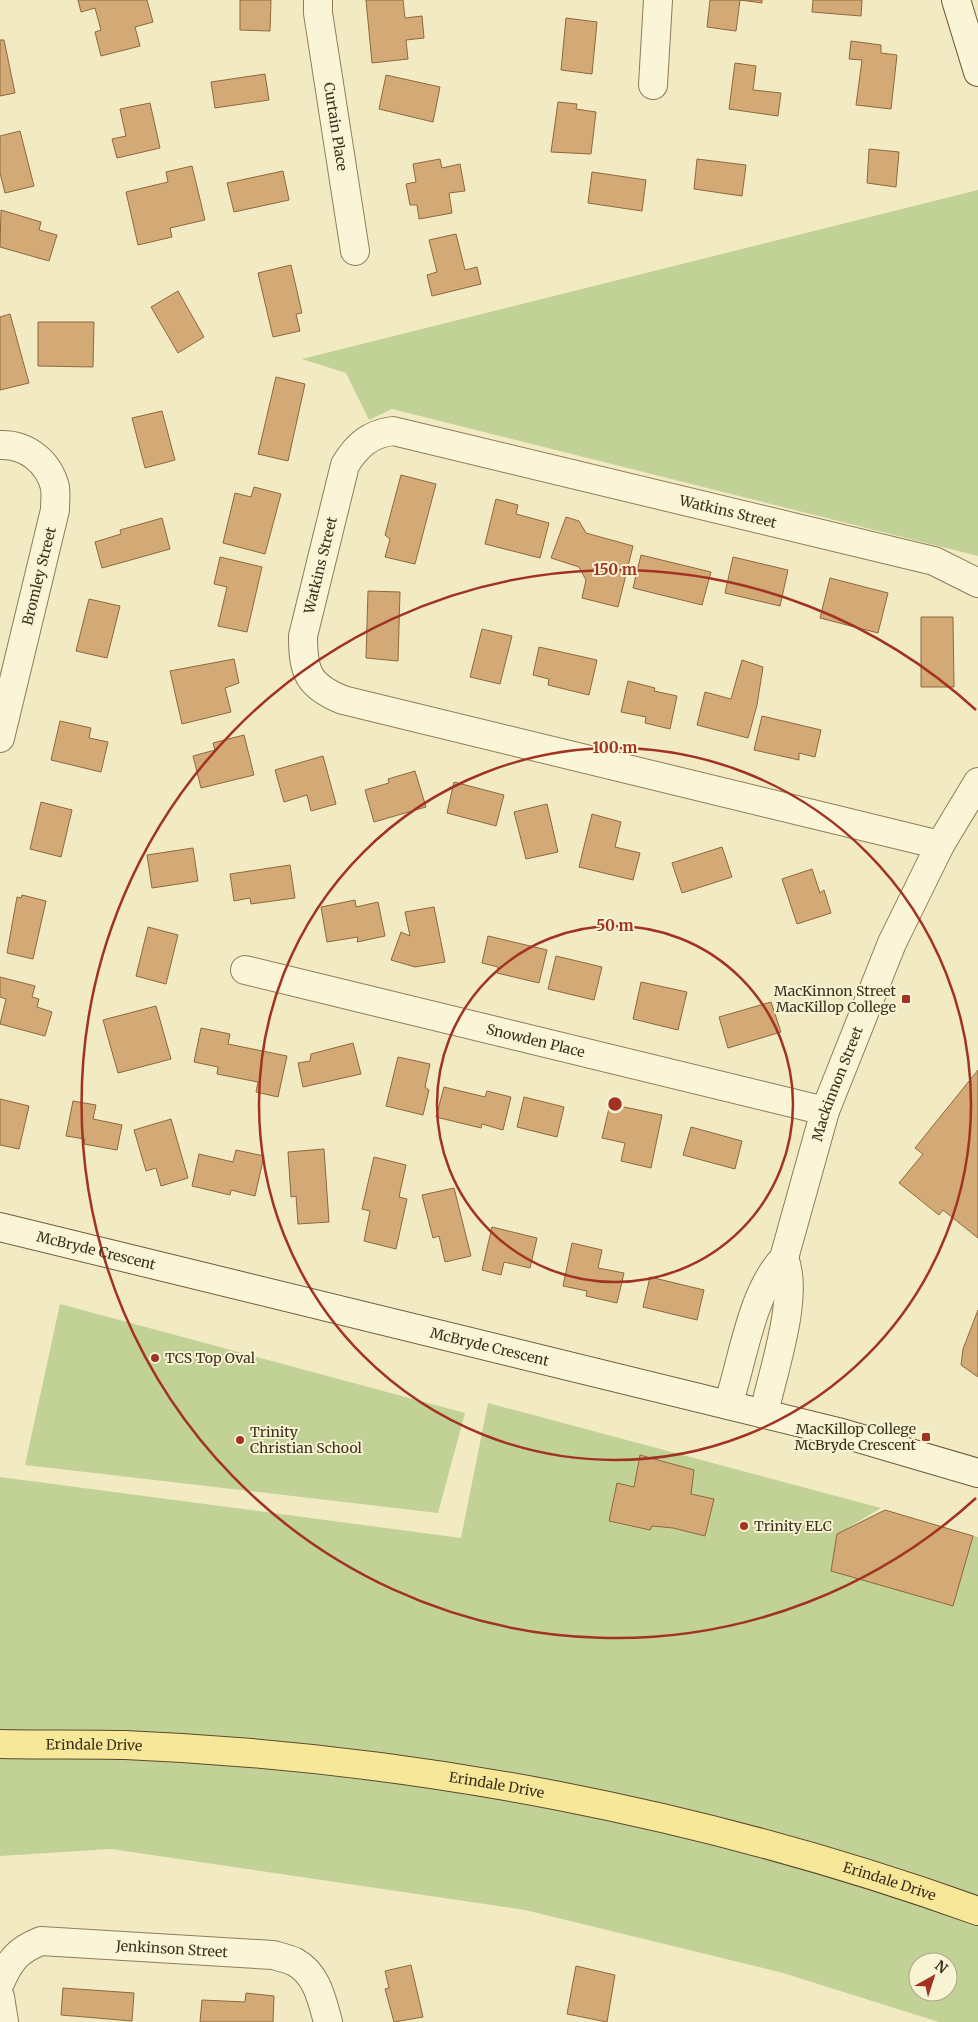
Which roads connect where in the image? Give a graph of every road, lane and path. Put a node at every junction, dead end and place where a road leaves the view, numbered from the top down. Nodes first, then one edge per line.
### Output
1 (318, 0) edge
2 (658, 0) edge
3 (956, 0) edge
4 (978, 72) edge
5 (654, 85) dead end
6 (355, 251) dead end
7 (0, 445) edge
8 (978, 583) edge
9 (0, 738) edge
10 (978, 782) edge
11 (940, 845) junction
12 (245, 970) dead end
13 (826, 1111) junction
14 (0, 1227) edge
15 (784, 1258) junction
16 (728, 1405) junction
17 (764, 1414) junction
18 (978, 1473) edge
19 (0, 1744) edge
20 (978, 1911) edge
21 (0, 1983) edge
22 (0, 1997) edge
23 (4, 2022) edge
24 (328, 2022) edge

1 - 6 street, Curtain Place
2 - 5 street
3 - 4 street
7 - 9 street, Bromley Street
8 - 11 street, Watkins Street
10 - 11 street, Mackinnon Street
11 - 13 street, Mackinnon Street
12 - 13 street, Snowden Place
13 - 15 street, Mackinnon Street
14 - 16 street, McBryde Crescent
15 - 16 street, Mackinnon Street
15 - 17 street, Mackinnon Street
16 - 17 street, McBryde Crescent
17 - 18 street, McBryde Crescent
19 - 20 main road, Erindale Drive
21 - 24 street, Jenkinson Street
22 - 23 street

